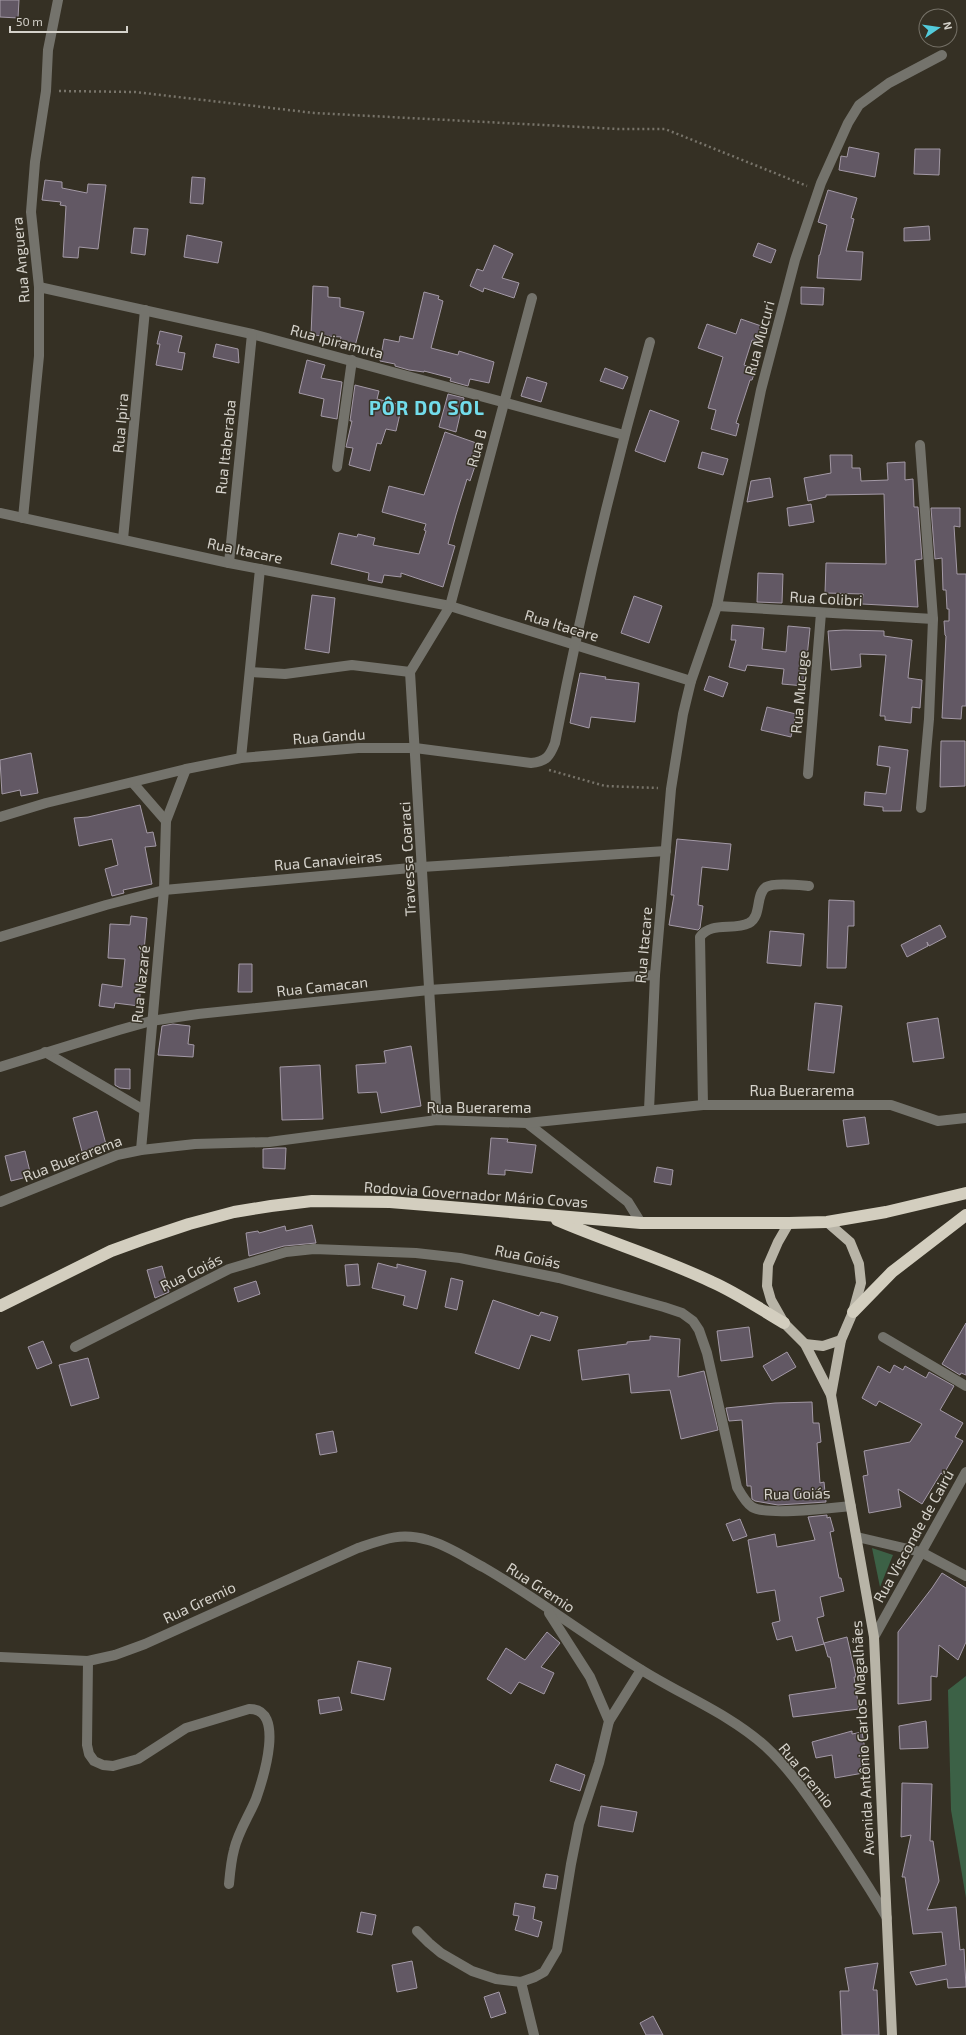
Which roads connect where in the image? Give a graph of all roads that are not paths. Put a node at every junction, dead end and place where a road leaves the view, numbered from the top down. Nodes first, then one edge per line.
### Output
1 (58, 0) edge
2 (942, 55) dead end
3 (39, 287) junction
4 (532, 298) dead end
5 (145, 310) junction
6 (252, 334) junction
7 (650, 342) dead end
8 (352, 360) junction
9 (504, 403) junction
10 (624, 435) junction
11 (920, 445) dead end
12 (337, 467) dead end
13 (0, 513) edge
14 (23, 518) junction
15 (124, 540) junction
16 (229, 563) junction
17 (260, 569) junction
18 (450, 606) junction
19 (717, 606) junction
20 (821, 613) junction
21 (933, 619) junction
22 (574, 645) junction
23 (251, 672) junction
24 (410, 672) junction
25 (691, 681) junction
26 (415, 748) junction
27 (241, 758) junction
28 (186, 769) junction
29 (808, 774) dead end
30 (133, 783) junction
31 (921, 808) dead end
32 (0, 817) edge
33 (166, 821) junction
34 (666, 851) junction
35 (422, 867) junction
36 (809, 886) dead end
37 (164, 890) junction
38 (0, 937) edge
39 (655, 975) junction
40 (429, 990) junction
41 (151, 1021) junction
42 (45, 1052) junction
43 (0, 1067) edge
44 (702, 1105) junction
45 (144, 1110) junction
46 (649, 1110) junction
47 (966, 1118) edge
48 (437, 1120) junction
49 (527, 1122) junction
50 (141, 1150) junction
51 (966, 1192) edge
52 (0, 1202) edge
53 (966, 1215) edge
54 (549, 1216) junction
55 (827, 1222) junction
56 (641, 1223) junction
57 (789, 1223) junction
58 (0, 1306) edge
59 (853, 1312) junction
60 (784, 1323) junction
61 (883, 1337) dead end
62 (841, 1340) junction
63 (805, 1344) junction
64 (75, 1348) dead end
65 (966, 1386) edge
66 (831, 1395) junction
67 (966, 1472) edge
68 (851, 1506) junction
69 (857, 1537) junction
70 (921, 1552) junction
71 (966, 1576) edge
72 (547, 1609) junction
73 (874, 1637) junction
74 (0, 1658) edge
75 (88, 1661) junction
76 (640, 1670) junction
77 (609, 1721) junction
78 (228, 1884) dead end
79 (887, 1918) junction
80 (417, 1930) dead end
81 (521, 1982) junction
82 (534, 2035) edge
83 (892, 2035) edge

1 - 3 street, Rua Anguera
2 - 19 street, Rua Mucuri
3 - 5 street, Rua Ipiramuta
3 - 14 street, Rua Anguera
4 - 9 street, Rua B
5 - 6 street, Rua Ipiramuta
5 - 15 street, Rua Ipira
6 - 8 street, Rua Ipiramuta
6 - 16 street, Rua Itaberaba
7 - 10 street
8 - 9 street, Rua Ipiramuta
8 - 12 street
9 - 10 street, Rua Ipiramuta
9 - 18 street, Rua B
10 - 22 street
11 - 21 street
13 - 14 street, Rua Itacare
14 - 15 street, Rua Itacare
15 - 16 street, Rua Itacare
16 - 17 street, Rua Itacare
17 - 18 street, Rua Itacare
17 - 23 street
18 - 22 street, Rua Itacare
18 - 24 street
19 - 20 street, Rua Colibri
19 - 25 street, Rua Mucuri
20 - 21 street, Rua Colibri
20 - 29 street, Rua Mucuge
21 - 31 street
22 - 25 street, Rua Itacare
22 - 26 street, Rua Gandu
23 - 24 street
23 - 27 street
24 - 26 street, Travessa Coaraci
25 - 34 street, Rua Itacare
26 - 27 street, Rua Gandu
26 - 35 street, Travessa Coaraci
27 - 28 street, Rua Gandu
28 - 30 street, Rua Gandu
28 - 33 street, Rua Nazaré
30 - 32 street, Rua Gandu
30 - 33 street
33 - 37 street, Rua Nazaré
34 - 35 street, Rua Canavieiras
34 - 39 street, Rua Itacare
35 - 37 street, Rua Canavieiras
35 - 40 street, Travessa Coaraci
36 - 44 street
37 - 38 street, Rua Canavieiras
37 - 41 street, Rua Nazaré
39 - 40 street, Rua Camacan
39 - 46 street, Rua Itacare
40 - 41 street, Rua Camacan
40 - 48 street, Travessa Coaraci
41 - 42 street, Rua Camacan
41 - 45 street, Rua Nazaré
42 - 43 street, Rua Camacan
42 - 45 street
44 - 46 street, Rua Buerarema
44 - 47 street, Rua Buerarema
45 - 50 street, Rua Nazaré
46 - 49 street, Rua Buerarema
48 - 49 street, Rua Buerarema
48 - 50 street, Rua Buerarema
49 - 56 street
50 - 52 street, Rua Buerarema
51 - 55 highway, Rodovia Governador Mário Covas
53 - 59 highway
54 - 56 highway, Rodovia Governador Mário Covas
54 - 58 highway, Rodovia Governador Mário Covas
54 - 60 highway
55 - 57 highway, Rodovia Governador Mário Covas
55 - 59 main road
56 - 57 highway, Rodovia Governador Mário Covas
57 - 60 main road
59 - 62 main road
60 - 63 main road
61 - 65 street
62 - 63 main road
62 - 66 main road
63 - 66 main road
64 - 68 street, Rua Goiás
66 - 68 main road, Avenida Antônio Carlos Magalhães
67 - 70 street, Rua Visconde de Cairú
68 - 69 main road, Avenida Antônio Carlos Magalhães
69 - 70 street
69 - 73 main road, Avenida Antônio Carlos Magalhães
70 - 71 street
70 - 73 street, Rua Visconde de Cairú
72 - 75 street, Rua Gremio
72 - 76 street, Rua Gremio
72 - 77 street
73 - 79 main road, Avenida Antônio Carlos Magalhães
74 - 75 street, Rua Gremio
75 - 78 street
76 - 77 street
76 - 79 street, Rua Gremio
77 - 81 street
79 - 83 main road, Avenida Antônio Carlos Magalhães
80 - 81 street
81 - 82 street

